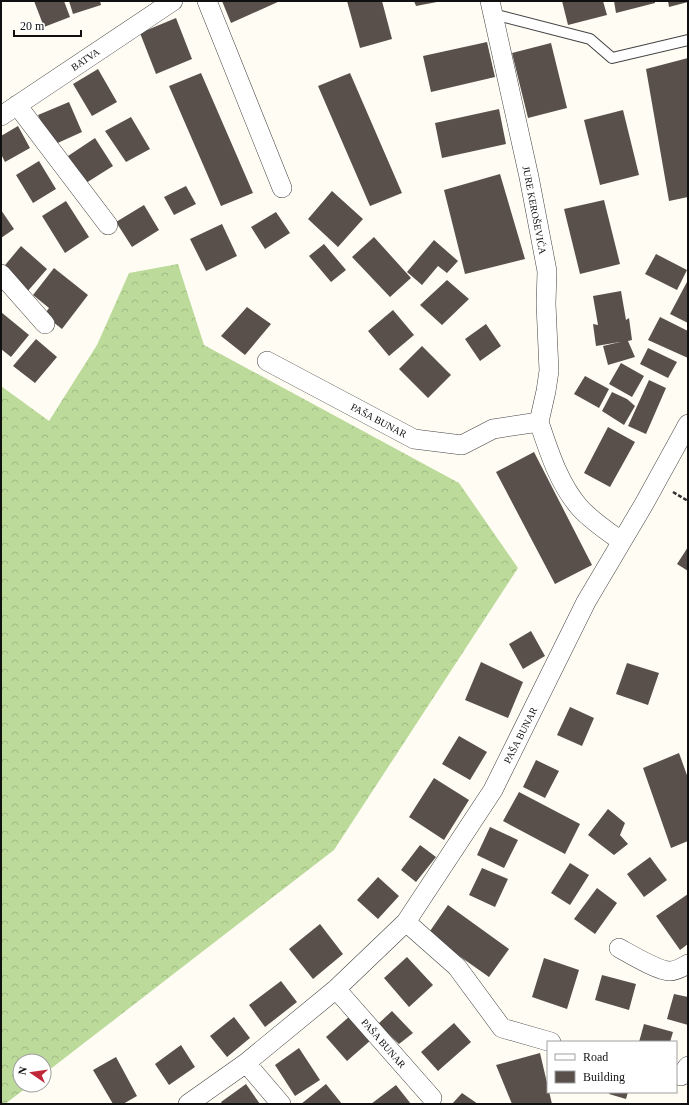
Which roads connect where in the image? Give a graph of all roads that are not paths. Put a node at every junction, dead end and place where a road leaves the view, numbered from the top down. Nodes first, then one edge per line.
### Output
1 (173, 1) edge
2 (207, 1) edge
3 (491, 7) edge
4 (688, 40) edge
5 (17, 104) junction
6 (1, 116) edge
7 (282, 188) dead end
8 (108, 225) dead end
9 (1, 274) edge
10 (45, 324) dead end
11 (266, 361) dead end
12 (540, 422) junction
13 (688, 424) edge
14 (621, 541) junction
15 (406, 922) junction
16 (619, 948) dead end
17 (688, 964) edge
18 (336, 989) junction
19 (548, 1041) edge
20 (246, 1063) junction
21 (432, 1098) dead end
22 (188, 1104) edge
23 (281, 1104) edge

1 - 5 street, BATVA
2 - 7 street
3 - 4 lane
3 - 12 street, JURE KEROŠEVIĆA
5 - 6 street, BATVA
5 - 8 street
9 - 10 street
11 - 12 street, PAŠA BUNAR
12 - 14 street
13 - 14 street, PAŠA BUNAR
14 - 15 street, PAŠA BUNAR
15 - 18 street, PAŠA BUNAR
15 - 19 street
16 - 17 street
18 - 20 street, PAŠA BUNAR
18 - 21 street, PAŠA BUNAR
20 - 22 street, PAŠA BUNAR
20 - 23 street

